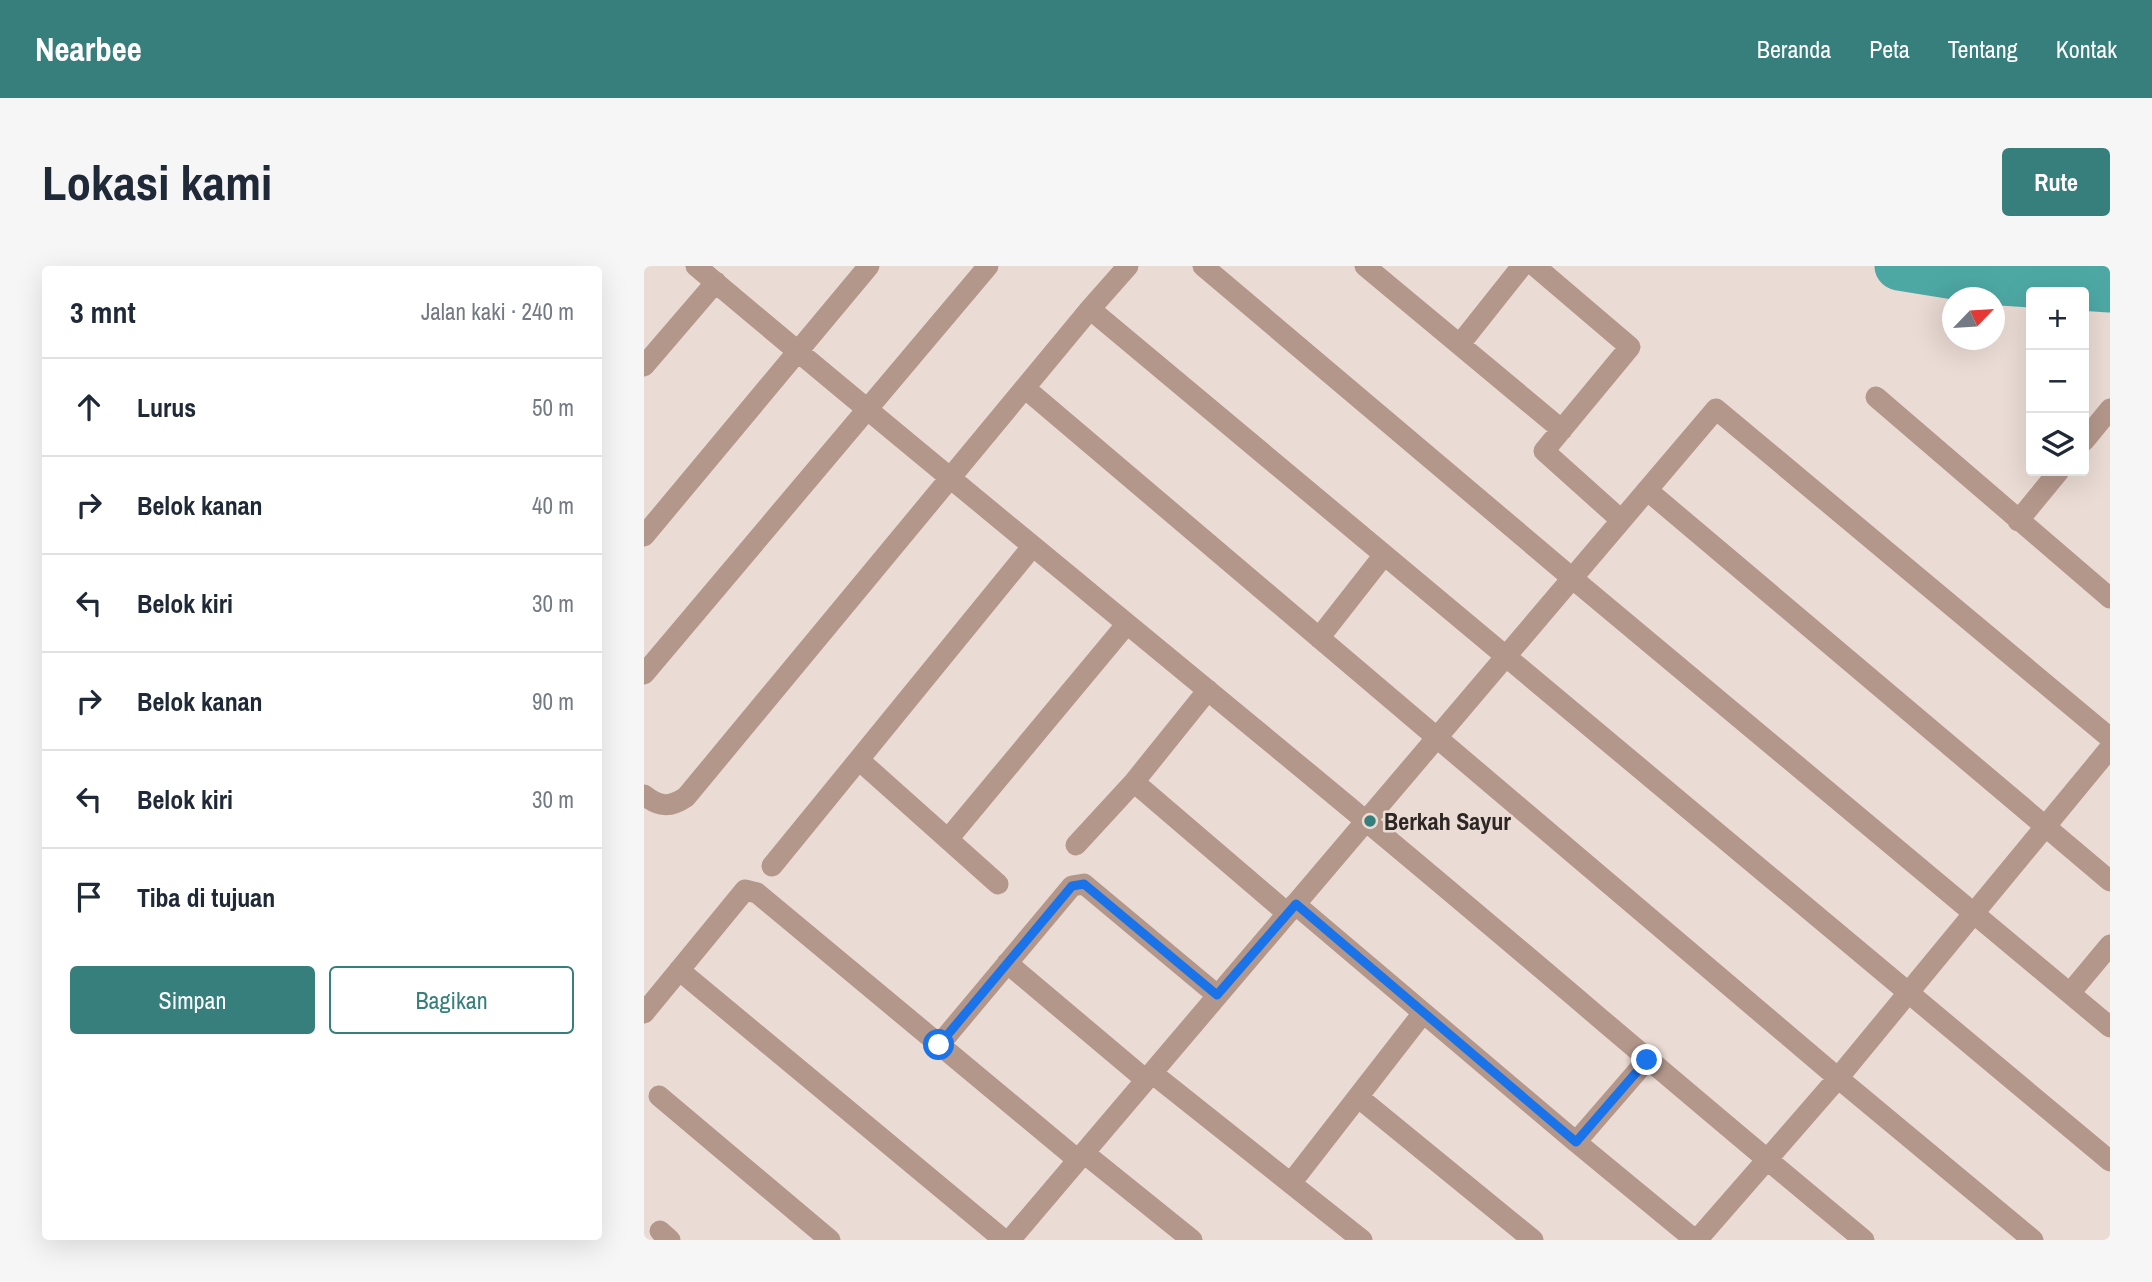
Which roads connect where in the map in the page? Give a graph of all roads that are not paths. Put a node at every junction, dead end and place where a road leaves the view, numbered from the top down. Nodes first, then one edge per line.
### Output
1 (696, 266) edge
2 (869, 266) edge
3 (988, 266) edge
4 (1128, 266) edge
5 (1203, 266) edge
6 (1365, 266) edge
7 (1522, 266) edge
8 (1535, 266) edge
9 (716, 282) junction
10 (1090, 309) junction
11 (1460, 344) junction
12 (798, 353) junction
13 (644, 366) edge
14 (1026, 389) junction
15 (1876, 397) dead end
16 (2110, 409) edge
17 (867, 411) junction
18 (1562, 430) junction
19 (2089, 435) edge
20 (2055, 476) edge
21 (950, 478) junction
22 (1647, 490) junction
23 (1621, 520) junction
24 (2018, 521) junction
25 (644, 536) edge
26 (1032, 547) junction
27 (1384, 555) junction
28 (1572, 578) junction
29 (2106, 588) edge
30 (1126, 625) junction
31 (1319, 638) junction
32 (1506, 656) junction
33 (644, 674) edge
34 (1208, 690) junction
35 (1436, 738) junction
36 (2110, 738) edge
37 (2110, 748) edge
38 (859, 760) junction
39 (1134, 782) junction
40 (644, 794) edge
41 (1366, 821) junction
42 (2045, 827) junction
43 (948, 839) junction
44 (1076, 845) dead end
45 (772, 866) dead end
46 (2110, 881) edge
47 (998, 884) dead end
48 (1291, 908) junction
49 (1974, 913) junction
50 (2110, 945) edge
51 (1007, 963) junction
52 (679, 970) junction
53 (1908, 993) junction
54 (2070, 993) junction
55 (1217, 995) junction
56 (644, 1013) edge
57 (1423, 1013) junction
58 (2110, 1027) edge
59 (939, 1045) junction
60 (1647, 1060) junction
61 (1149, 1076) junction
62 (1838, 1078) junction
63 (659, 1096) dead end
64 (1358, 1097) junction
65 (1576, 1142) junction
66 (1081, 1157) junction
67 (1767, 1159) junction
68 (2110, 1161) edge
69 (1291, 1183) junction
70 (1844, 1223) junction
71 (1012, 1239) edge
72 (830, 1240) edge
73 (1192, 1240) edge
74 (1362, 1240) edge
75 (1533, 1240) edge
76 (1696, 1240) edge
77 (1830, 1240) edge
78 (1864, 1240) edge
79 (2033, 1240) edge

1 - 9 street
2 - 12 street
3 - 17 street
4 - 10 street
5 - 28 street
6 - 11 street
7 - 11 street
8 - 18 street
9 - 12 street
9 - 13 street
10 - 14 street
10 - 27 street
11 - 18 street
12 - 17 street
12 - 25 street
14 - 21 street
14 - 31 street
15 - 24 street
16 - 19 street
17 - 21 street
17 - 33 street
18 - 23 street
20 - 24 street
21 - 26 street
21 - 40 street
22 - 23 street
22 - 36 street
22 - 42 street
23 - 28 street
24 - 29 street
26 - 30 street
26 - 38 street
27 - 31 street
27 - 32 street
28 - 32 street
28 - 49 street
30 - 34 street
30 - 43 street
31 - 35 street
32 - 35 street
32 - 53 street
34 - 39 street
34 - 41 street
35 - 41 street
35 - 62 street
37 - 42 street
38 - 43 street
38 - 45 street
39 - 44 street
39 - 48 street
41 - 48 street
41 - 60 street
42 - 46 street
42 - 49 street
43 - 47 street
48 - 55 street
48 - 57 street
49 - 53 street
49 - 54 street
50 - 54 street
51 - 55 street
51 - 59 street
51 - 61 street
52 - 56 street
52 - 59 street
52 - 71 street
53 - 62 street
53 - 68 street
54 - 58 street
55 - 61 street
57 - 64 street
57 - 65 street
59 - 66 street
60 - 65 street
60 - 67 street
61 - 66 street
61 - 69 street
62 - 67 street
62 - 79 street
63 - 72 street
64 - 69 street
64 - 75 street
65 - 76 street
66 - 71 street
66 - 73 street
67 - 70 street
67 - 76 street
69 - 74 street
70 - 77 street
70 - 78 street

